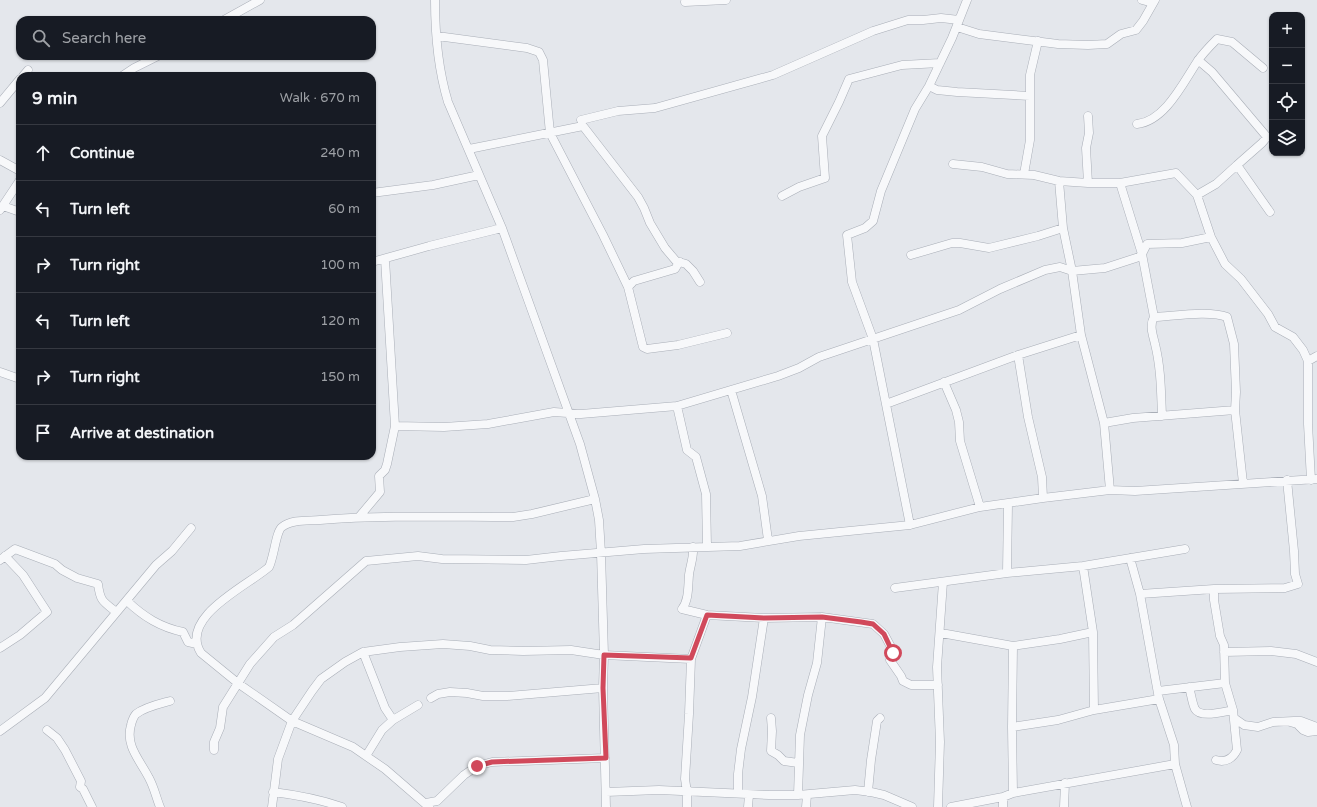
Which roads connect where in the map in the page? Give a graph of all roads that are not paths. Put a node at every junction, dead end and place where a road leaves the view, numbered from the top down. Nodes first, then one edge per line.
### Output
1 (260, 0) edge
2 (435, 0) edge
3 (726, 0) edge
4 (967, 0) edge
5 (1142, 0) edge
6 (1154, 1) edge
7 (685, 2) dead end
8 (231, 16) edge
9 (958, 24) junction
10 (437, 36) junction
11 (1038, 41) junction
12 (150, 60) edge
13 (1198, 60) junction
14 (940, 63) junction
15 (1263, 68) dead end
16 (128, 72) edge
17 (16, 84) edge
18 (929, 86) junction
19 (1030, 96) junction
20 (0, 103) edge
21 (1088, 116) dead end
22 (581, 120) dead end
23 (1137, 124) dead end
24 (550, 133) junction
25 (468, 149) junction
26 (0, 160) edge
27 (953, 164) dead end
28 (1237, 165) junction
29 (16, 169) edge
30 (1024, 174) junction
31 (479, 175) junction
32 (1059, 181) junction
33 (1088, 183) junction
34 (1120, 183) junction
35 (16, 186) edge
36 (376, 192) edge
37 (1197, 195) junction
38 (782, 196) dead end
39 (1, 208) edge
40 (16, 211) edge
41 (1270, 212) dead end
42 (502, 228) junction
43 (1063, 228) junction
44 (1211, 237) junction
45 (1142, 254) junction
46 (911, 255) dead end
47 (385, 259) junction
48 (376, 261) edge
49 (678, 262) junction
50 (1072, 271) junction
51 (700, 282) dead end
52 (628, 287) junction
53 (1154, 318) junction
54 (727, 333) dead end
55 (1081, 335) junction
56 (873, 339) junction
57 (1018, 355) junction
58 (1317, 356) edge
59 (1308, 361) junction
60 (0, 372) edge
61 (16, 378) edge
62 (944, 382) junction
63 (731, 390) junction
64 (886, 404) junction
65 (677, 406) junction
66 (1235, 410) junction
67 (568, 413) junction
68 (1162, 416) junction
69 (1104, 423) junction
70 (395, 426) junction
71 (1287, 480) junction
72 (1314, 480) edge
73 (1243, 483) junction
74 (1110, 490) junction
75 (1043, 498) junction
76 (595, 499) junction
77 (1008, 504) junction
78 (980, 507) junction
79 (359, 517) junction
80 (910, 525) junction
81 (191, 528) dead end
82 (768, 540) junction
83 (693, 547) junction
84 (707, 547) junction
85 (1185, 550) dead end
86 (601, 553) junction
87 (3, 558) edge
88 (1130, 558) junction
89 (1082, 566) junction
90 (1007, 573) junction
91 (943, 582) junction
92 (895, 588) dead end
93 (1214, 589) junction
94 (1140, 594) junction
95 (127, 601) junction
96 (115, 611) dead end
97 (707, 615) junction
98 (822, 617) junction
99 (764, 618) junction
100 (1093, 632) junction
101 (941, 633) junction
102 (197, 644) junction
103 (1012, 646) junction
104 (0, 648) edge
105 (363, 652) junction
106 (1224, 652) junction
107 (604, 655) junction
108 (691, 658) junction
109 (1317, 662) edge
110 (1225, 683) junction
111 (238, 684) junction
112 (938, 685) junction
113 (1189, 687) junction
114 (603, 688) junction
115 (1159, 695) junction
116 (430, 698) dead end
117 (170, 701) dead end
118 (418, 705) dead end
119 (1094, 710) junction
120 (1234, 714) junction
121 (771, 718) dead end
122 (880, 718) dead end
123 (393, 720) junction
124 (292, 721) junction
125 (1290, 722) junction
126 (1012, 727) junction
127 (1317, 727) edge
128 (48, 730) dead end
129 (0, 731) edge
130 (1317, 731) edge
131 (214, 750) dead end
132 (366, 756) junction
133 (606, 758) junction
134 (1216, 760) dead end
135 (798, 763) junction
136 (1175, 764) junction
137 (1065, 783) junction
138 (273, 792) junction
139 (606, 792) junction
140 (687, 792) junction
141 (868, 792) junction
142 (1013, 792) junction
143 (738, 793) junction
144 (749, 794) junction
145 (803, 795) junction
146 (1003, 797) junction
147 (322, 800) junction
148 (427, 805) edge
149 (92, 807) edge
150 (160, 807) edge
151 (272, 807) edge
152 (315, 807) edge
153 (342, 807) edge
154 (606, 807) edge
155 (687, 807) edge
156 (748, 807) edge
157 (806, 807) edge
158 (912, 807) edge
159 (938, 807) edge
160 (951, 807) edge
161 (1003, 807) edge
162 (1064, 807) edge
163 (1187, 807) edge

1 - 8 street
2 - 10 street
3 - 7 street
4 - 9 street
5 - 6 street
6 - 11 street
9 - 11 street
9 - 14 street
9 - 22 street
10 - 24 street
10 - 25 street
11 - 19 street
12 - 16 street
13 - 15 street
13 - 23 street
13 - 28 street
14 - 18 street
14 - 38 street
17 - 20 street
18 - 19 street
18 - 56 street
19 - 30 street
21 - 33 street
24 - 25 street
24 - 49 street
24 - 52 street
25 - 31 street
26 - 29 street
27 - 30 street
28 - 37 street
28 - 41 street
30 - 32 street
31 - 36 street
31 - 42 street
32 - 33 street
32 - 43 street
33 - 34 street
34 - 37 street
34 - 45 street
35 - 39 street
37 - 44 street
39 - 40 street
42 - 47 street
42 - 67 street
43 - 46 street
43 - 50 street
44 - 45 street
44 - 59 street
45 - 50 street
45 - 53 street
47 - 48 street
47 - 70 street
49 - 51 street
49 - 52 street
50 - 55 street
50 - 56 street
52 - 54 street
53 - 66 street
53 - 68 street
55 - 57 street
55 - 69 street
56 - 63 street
56 - 64 street
57 - 62 street
57 - 75 street
58 - 59 street
59 - 72 street
60 - 61 street
62 - 64 street
62 - 78 street
63 - 65 street
63 - 82 street
64 - 80 street
65 - 67 street
65 - 84 street
66 - 68 street
66 - 73 street
67 - 70 street
67 - 76 street
68 - 69 street
69 - 74 street
70 - 79 street
71 - 72 street
71 - 73 street
71 - 93 street
73 - 74 street
74 - 75 street
75 - 77 street
76 - 79 street
76 - 86 street
77 - 78 street
77 - 90 street
78 - 80 street
79 - 102 street
80 - 82 street
81 - 95 street
82 - 84 street
83 - 84 street
83 - 86 street
83 - 97 street
85 - 88 street
86 - 107 street
86 - 111 street
87 - 96 street
87 - 104 street
88 - 89 street
88 - 94 street
89 - 90 street
89 - 100 street
90 - 91 street
91 - 92 street
91 - 101 street
93 - 94 street
93 - 106 street
94 - 115 street
95 - 102 street
95 - 129 street
97 - 99 street
97 - 108 street
98 - 99 street
98 - 112 street
98 - 135 street
99 - 143 street
100 - 103 street
100 - 119 street
101 - 103 street
101 - 112 street
102 - 111 street
103 - 126 street
105 - 107 street
105 - 123 street
105 - 124 street
106 - 109 street
106 - 110 street
107 - 108 street
107 - 114 street
108 - 140 street
110 - 113 street
110 - 120 street
111 - 124 street
111 - 131 street
112 - 159 street
113 - 115 street
113 - 120 street
114 - 116 street
114 - 133 street
115 - 119 street
115 - 136 street
117 - 150 street
118 - 123 street
119 - 126 street
120 - 125 street
120 - 134 street
121 - 135 street
122 - 141 street
123 - 132 street
124 - 132 street
124 - 138 street
125 - 127 street
125 - 130 street
126 - 142 street
128 - 149 street
132 - 148 street
133 - 139 street
133 - 148 street
135 - 145 street
136 - 137 street
136 - 163 street
137 - 142 street
137 - 162 street
138 - 147 street
138 - 151 street
139 - 140 street
139 - 154 street
140 - 143 street
140 - 155 street
141 - 145 street
141 - 158 street
142 - 146 street
143 - 144 street
144 - 145 street
144 - 156 street
145 - 157 street
146 - 160 street
146 - 161 street
147 - 152 street
147 - 153 street

